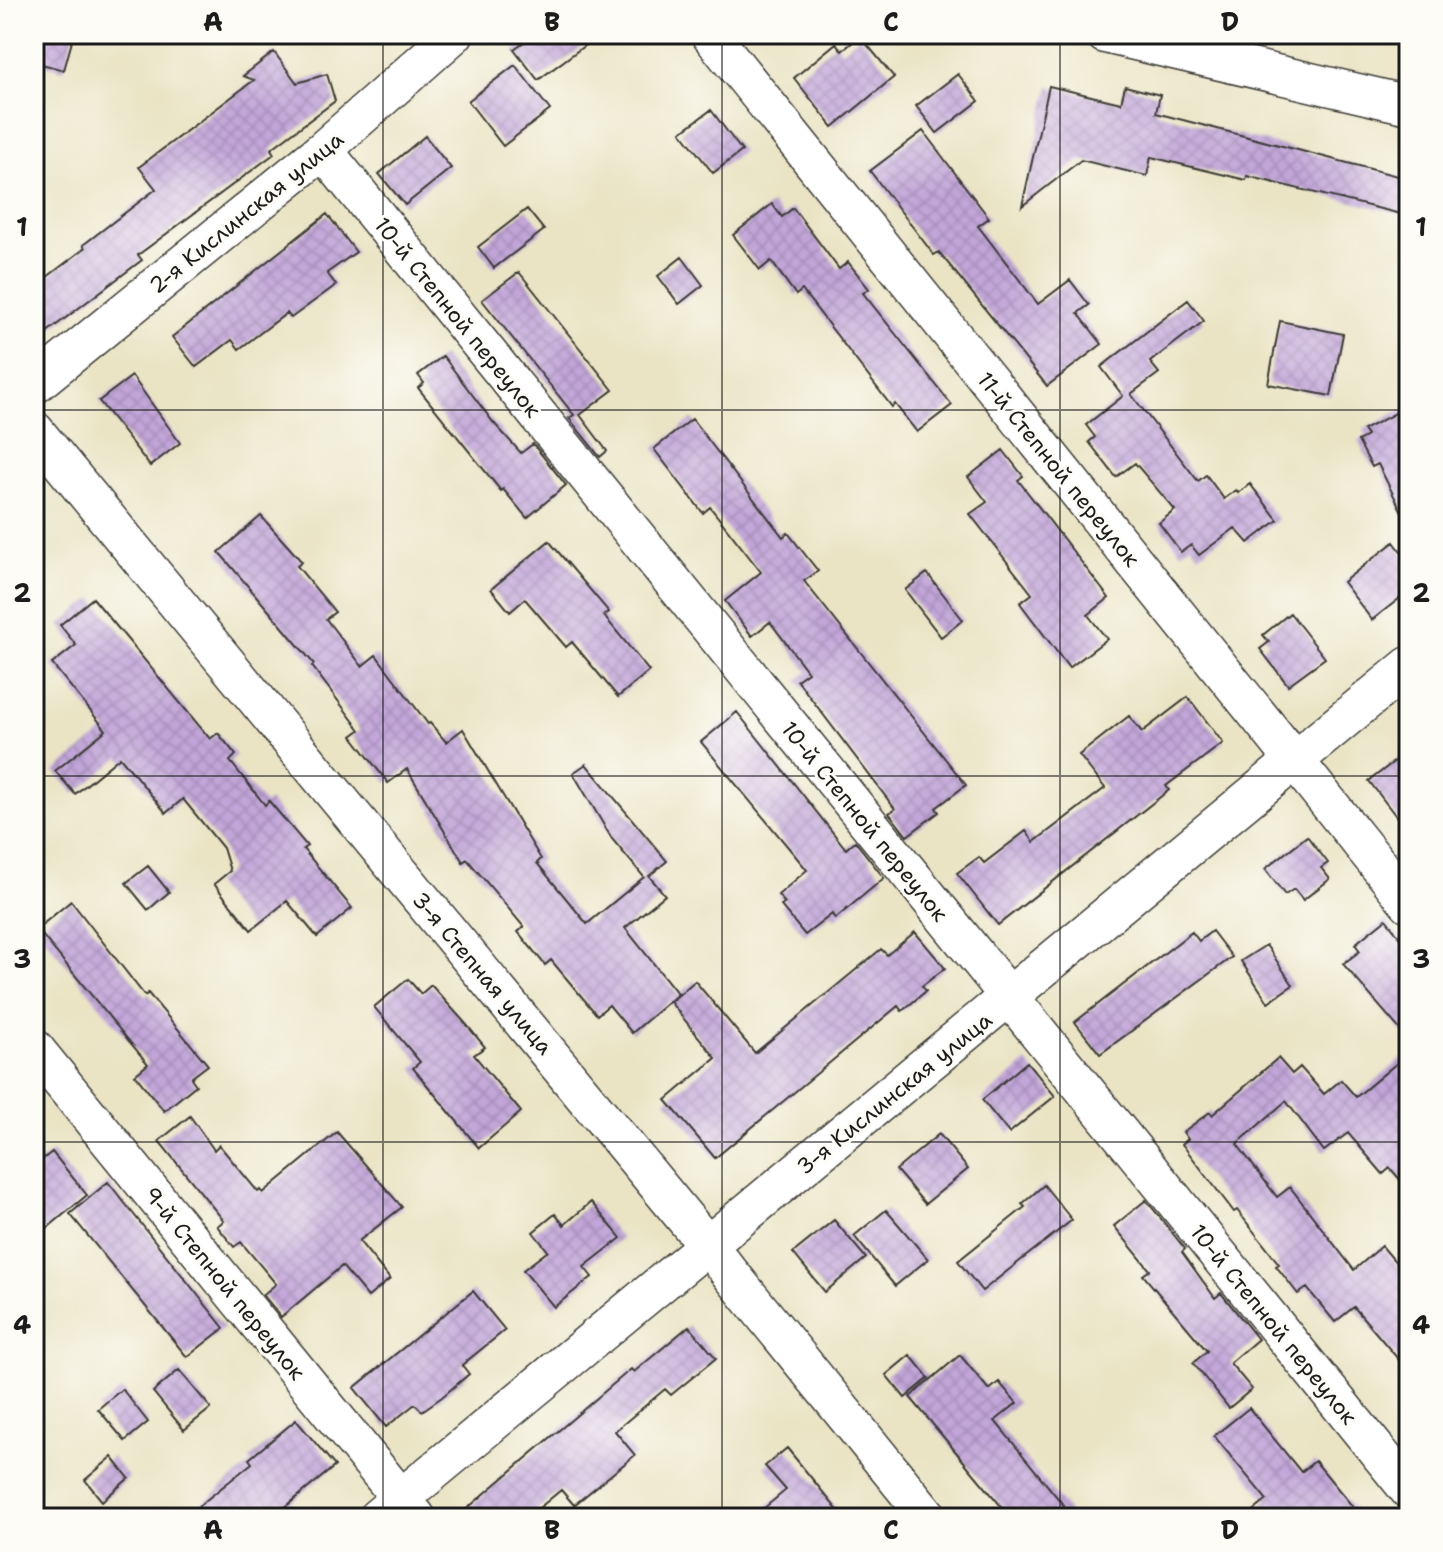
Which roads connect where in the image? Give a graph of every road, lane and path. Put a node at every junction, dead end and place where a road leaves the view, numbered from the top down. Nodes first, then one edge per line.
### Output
1 (454, 34) edge
2 (710, 34) edge
3 (1105, 34) edge
4 (1409, 105) edge
5 (323, 150) junction
6 (34, 385) edge
7 (34, 430) edge
8 (1409, 666) edge
9 (1294, 762) junction
10 (1409, 903) edge
11 (1009, 999) junction
12 (34, 1048) edge
13 (708, 1246) junction
14 (1409, 1490) edge
15 (398, 1512) edge
16 (929, 1518) edge

1 - 5 street, 2-я Кислинская улица
2 - 9 street, 11-й Степной переулок
3 - 4 street
5 - 6 street, 2-я Кислинская улица
5 - 11 street, 10-й Степной переулок
7 - 13 street, 3-я Степная улица
8 - 9 street, 3-я Кислинская улица
9 - 10 street, 11-й Степной переулок
9 - 11 street, 3-я Кислинская улица
11 - 13 street, 3-я Кислинская улица
11 - 14 street, 10-й Степной переулок
12 - 15 street, 9-й Степной переулок
13 - 15 street, 3-я Кислинская улица
13 - 16 street, 3-я Степная улица

